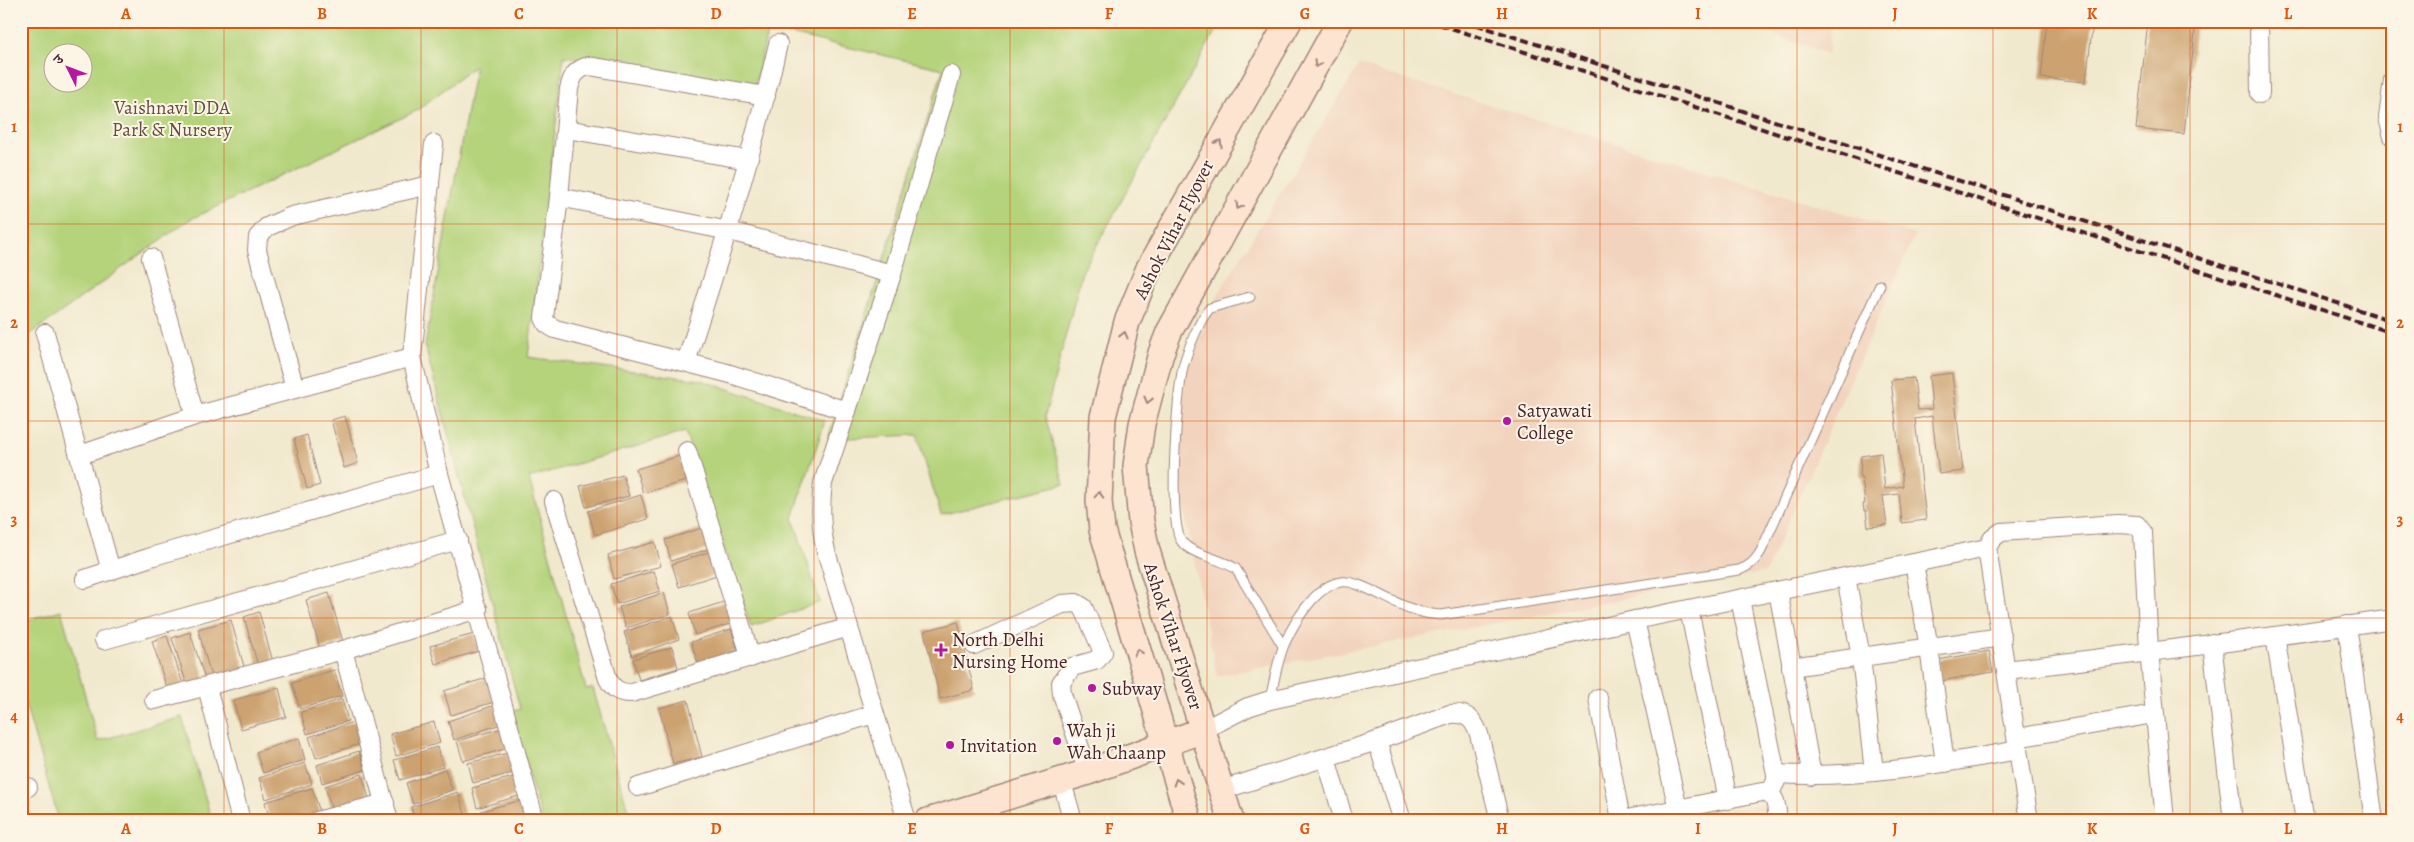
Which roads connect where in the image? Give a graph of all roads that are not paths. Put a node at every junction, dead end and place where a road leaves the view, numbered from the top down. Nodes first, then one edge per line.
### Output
1 (1289, 21) edge
2 (1340, 21) edge
3 (2259, 21) edge
4 (778, 44) dead end
5 (951, 75) dead end
6 (2393, 80) edge
7 (2260, 94) dead end
8 (766, 96) junction
9 (566, 129) junction
10 (2393, 137) edge
11 (434, 144) dead end
12 (748, 160) junction
13 (430, 185) junction
14 (559, 197) junction
15 (728, 232) junction
16 (150, 258) dead end
17 (892, 274) junction
18 (1880, 285) dead end
19 (1250, 297) dead end
20 (45, 333) dead end
21 (412, 357) junction
22 (686, 362) junction
23 (295, 389) junction
24 (847, 411) junction
25 (195, 416) junction
26 (687, 451) dead end
27 (80, 455) junction
28 (439, 474) junction
29 (554, 501) dead end
30 (458, 540) junction
31 (1987, 548) junction
32 (1914, 563) junction
33 (111, 571) junction
34 (1846, 577) junction
35 (85, 579) dead end
36 (1778, 591) junction
37 (1740, 599) junction
38 (478, 609) junction
39 (1689, 609) junction
40 (2393, 619) edge
41 (1635, 620) junction
42 (2347, 625) junction
43 (849, 627) junction
44 (2275, 636) junction
45 (2002, 637) junction
46 (104, 640) dead end
47 (2212, 643) junction
48 (974, 645) dead end
49 (1283, 646) junction
50 (1929, 648) junction
51 (343, 650) junction
52 (2149, 650) junction
53 (1861, 657) junction
54 (751, 658) junction
55 (1791, 667) junction
56 (2007, 670) junction
57 (207, 687) junction
58 (1598, 698) dead end
59 (154, 700) dead end
60 (1270, 700) junction
61 (874, 714) junction
62 (2154, 714) junction
63 (1204, 730) junction
64 (1377, 741) junction
65 (1166, 744) junction
66 (2017, 744) junction
67 (1326, 758) junction
68 (1945, 763) junction
69 (1088, 772) junction
70 (1874, 772) junction
71 (1776, 774) junction
72 (1812, 776) junction
73 (1061, 779) junction
74 (638, 787) dead end
75 (1222, 790) junction
76 (1770, 793) junction
77 (1728, 800) junction
78 (385, 803) junction
79 (1678, 809) junction
80 (989, 811) edge
81 (1619, 820) edge
82 (241, 821) edge
83 (317, 821) edge
84 (390, 821) edge
85 (535, 821) edge
86 (907, 821) edge
87 (928, 821) edge
88 (1073, 821) edge
89 (1189, 821) edge
90 (1231, 821) edge
91 (1344, 821) edge
92 (1402, 821) edge
93 (1500, 821) edge
94 (1778, 821) edge
95 (2029, 821) edge
96 (2165, 821) edge
97 (2233, 821) edge
98 (2305, 821) edge
99 (2374, 821) edge

65 -> 1 main road, Ashok Vihar Flyover
2 -> 63 main road, Ashok Vihar Flyover
3 - 7 street
4 - 8 street
5 - 17 street
6 - 10 street
8 - 9 street
8 - 12 street
9 - 12 street
9 - 14 street
11 - 13 street
12 - 15 street
13 - 21 street
13 - 23 street
14 - 15 street
14 - 22 street
15 - 17 street
15 - 22 street
16 - 25 street
17 - 24 street
18 - 49 lane
19 - 49 lane
20 - 27 street
21 - 23 street
21 - 28 street
22 - 24 street
23 - 25 street
24 - 43 street
25 - 27 street
26 - 54 street
27 - 33 street
28 - 30 street
28 - 33 street
29 - 54 street
30 - 38 street
30 - 46 street
31 - 32 street
31 - 45 street
31 - 52 street
32 - 34 street
32 - 50 street
33 - 35 street
34 - 36 street
34 - 53 street
36 - 37 street
36 - 55 street
37 - 39 street
37 - 71 street
38 - 51 street
38 - 85 street
39 - 41 street
39 - 77 street
40 - 42 street
41 - 60 street
41 - 79 street
42 - 44 street
42 - 99 street
43 - 54 street
43 - 61 street
44 - 47 street
44 - 98 street
45 - 50 street
45 - 56 street
47 - 52 street
47 - 97 street
48 - 69 street
49 - 60 lane
50 - 53 street
50 - 68 street
51 - 57 street
51 - 78 street
52 - 56 street
52 - 62 street
53 - 55 street
53 - 70 street
55 - 72 street
56 - 66 street
57 - 59 street
57 - 82 street
58 - 81 street
60 - 63 street
61 - 74 street
61 - 86 street
62 - 66 street
62 - 96 street
63 - 65 main road
63 - 75 main road, Ashok Vihar Flyover
64 - 67 street
64 - 92 street
64 - 93 street
65 - 69 main road
89 -> 65 main road, Ashok Vihar Flyover
66 - 68 street
66 - 95 street
67 - 75 street
67 - 91 street
68 - 70 street
69 - 73 main road
70 - 72 street
71 - 72 street
71 - 76 street
73 - 80 main road
73 - 88 street
75 - 90 main road, Ashok Vihar Flyover
76 - 77 street
76 - 94 street
77 - 79 street
78 - 83 street
78 - 84 street
79 - 81 street
80 - 87 main road

